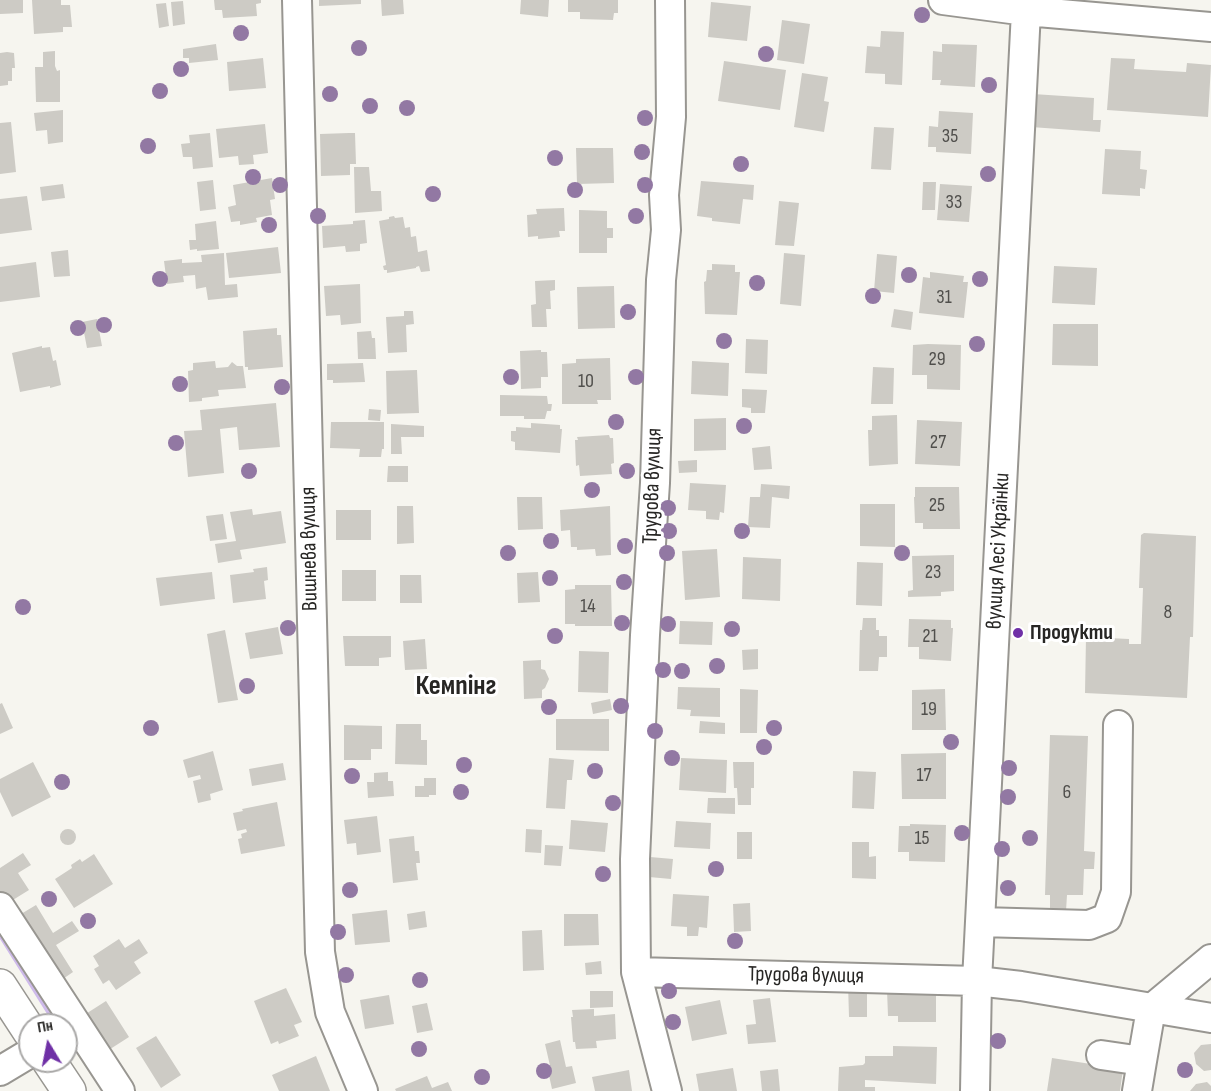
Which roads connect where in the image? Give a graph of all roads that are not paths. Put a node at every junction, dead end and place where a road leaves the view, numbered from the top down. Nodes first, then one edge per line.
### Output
1 (297, 0) edge
2 (670, 0) edge
3 (943, 0) edge
4 (1026, 11) junction
5 (1211, 27) edge
6 (1118, 725) dead end
7 (0, 907) edge
8 (980, 922) junction
9 (1211, 959) edge
10 (636, 972) junction
11 (976, 981) junction
12 (0, 986) edge
13 (1151, 1009) junction
14 (18, 1014) edge
15 (1211, 1018) edge
16 (1101, 1055) dead end
17 (18, 1060) edge
18 (1142, 1061) junction
19 (0, 1071) edge
20 (58, 1073) edge
21 (0, 1082) edge
22 (6, 1091) edge
23 (69, 1091) edge
24 (120, 1091) edge
25 (363, 1091) edge
26 (667, 1091) edge
27 (975, 1091) edge
28 (1137, 1091) edge

1 - 25 street, Вишнева вулиця
2 - 10 street, Трудова вулиця
3 - 4 street
4 - 5 street
4 - 8 street, вулиця Лесі Українки
6 - 8 street
7 - 24 street
8 - 11 street, вулиця Лесі Українки
9 - 13 street
10 - 11 street, Трудова вулиця
10 - 26 street, Трудова вулиця
11 - 13 street, Трудова вулиця
11 - 27 street, вулиця Лесі Українки
12 - 14 highway
13 - 15 street, Трудова вулиця
13 - 18 street
16 - 18 street
17 - 19 street
18 - 28 street
20 - 23 highway
21 - 22 street

